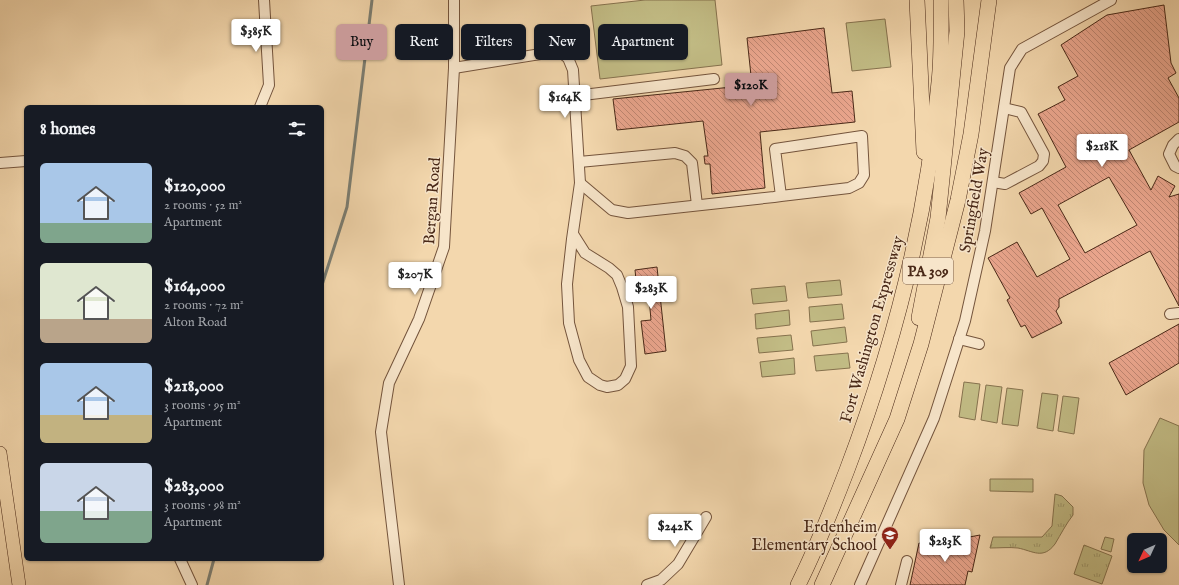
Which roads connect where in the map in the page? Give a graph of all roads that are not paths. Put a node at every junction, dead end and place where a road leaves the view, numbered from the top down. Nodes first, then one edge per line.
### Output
1 (264, 0) edge
2 (454, 0) edge
3 (917, 0) edge
4 (942, 0) edge
5 (956, 0) edge
6 (990, 0) edge
7 (1111, 0) edge
8 (454, 68) junction
9 (714, 79) dead end
10 (575, 96) junction
11 (261, 105) edge
12 (1004, 108) junction
13 (1179, 139) edge
14 (24, 161) edge
15 (579, 162) junction
16 (0, 164) edge
17 (1179, 168) edge
18 (580, 182) junction
19 (993, 182) junction
20 (925, 183) junction
21 (781, 196) junction
22 (697, 205) junction
23 (573, 234) junction
24 (959, 339) junction
25 (979, 344) dead end
26 (0, 453) edge
27 (706, 517) dead end
28 (847, 531) junction
29 (181, 561) edge
30 (908, 561) dead end
31 (19, 585) edge
32 (192, 585) edge
33 (399, 585) edge
34 (647, 585) edge
35 (798, 585) edge
36 (822, 585) edge
37 (860, 585) edge
38 (901, 585) edge

1 - 11 street
2 - 8 street, Bergan Road
3 - 20 highway
4 - 20 highway, Fort Washington Expressway / PA 309
5 - 28 highway, PA 309
6 - 28 highway
7 - 12 street, Springfield Way
8 - 10 street
8 - 33 street, Bergan Road
9 - 10 street
10 - 15 street
12 - 19 street, Springfield Way
12 - 19 street
13 - 17 street
14 - 16 street
15 - 18 street
15 - 22 street
18 - 22 street
18 - 23 street
19 - 24 street, Springfield Way
20 - 35 highway, Fort Washington Expressway / PA 309
21 - 21 street
21 - 22 street
23 - 23 street
24 - 25 street
24 - 37 street, Springfield Way
26 - 31 main road
27 - 34 street
28 - 36 highway, PA 309
29 - 32 street
30 - 38 street

